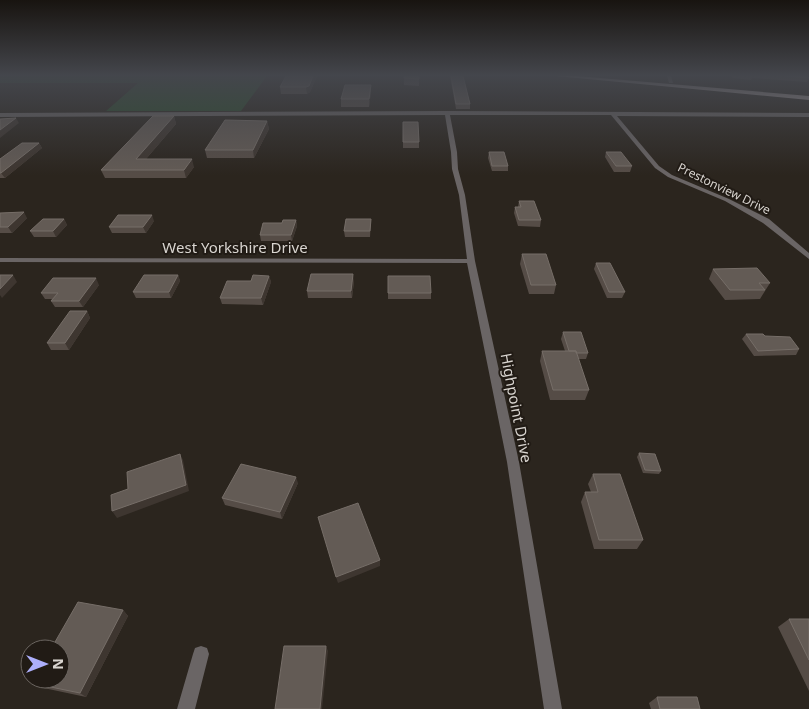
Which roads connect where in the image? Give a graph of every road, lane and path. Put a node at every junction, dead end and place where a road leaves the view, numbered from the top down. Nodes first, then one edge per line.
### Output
1 (447, 113) junction
2 (613, 114) junction
3 (0, 115) edge
4 (809, 115) edge
5 (809, 257) edge
6 (0, 260) edge
7 (471, 261) junction
8 (201, 654) dead end
9 (186, 709) edge
10 (553, 709) edge

1 - 2 street
1 - 3 street
1 - 7 street, Highpoint Drive
2 - 4 street
2 - 5 street, Prestonview Drive
6 - 7 street, West Yorkshire Drive
7 - 10 street, Highpoint Drive
8 - 9 street

